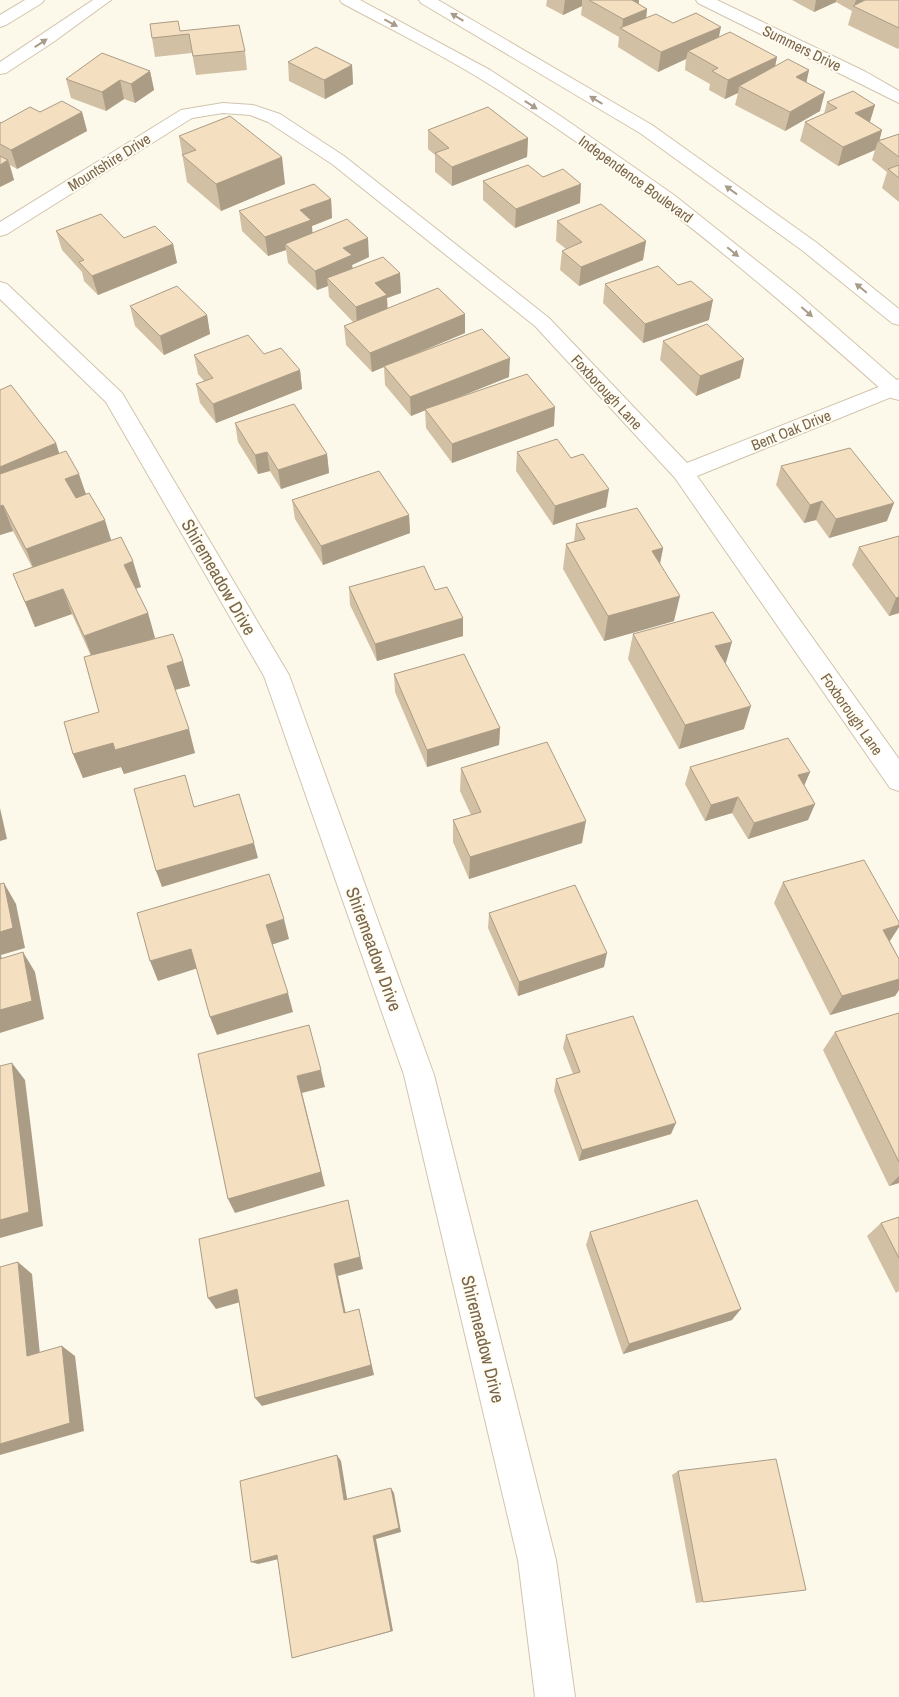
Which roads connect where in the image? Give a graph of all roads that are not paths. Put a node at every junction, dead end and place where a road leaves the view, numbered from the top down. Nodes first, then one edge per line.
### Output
1 (36, 0) edge
2 (103, 0) edge
3 (348, 0) edge
4 (427, 0) edge
5 (704, 0) edge
6 (0, 22) edge
7 (0, 69) edge
8 (899, 98) edge
9 (223, 108) joint
10 (0, 230) edge
11 (0, 288) edge
12 (899, 319) edge
13 (897, 389) edge
14 (683, 473) junction
15 (899, 780) edge
16 (555, 1697) edge

1 - 6 street
7 -> 2 street
3 -> 13 street, Independence Boulevard
12 -> 4 street
5 - 8 street, Summers Drive
9 - 10 street, Mountshire Drive
9 - 14 street, Foxborough Lane
11 - 16 street, Shiremeadow Drive
13 - 14 street, Bent Oak Drive
14 - 15 street, Foxborough Lane

